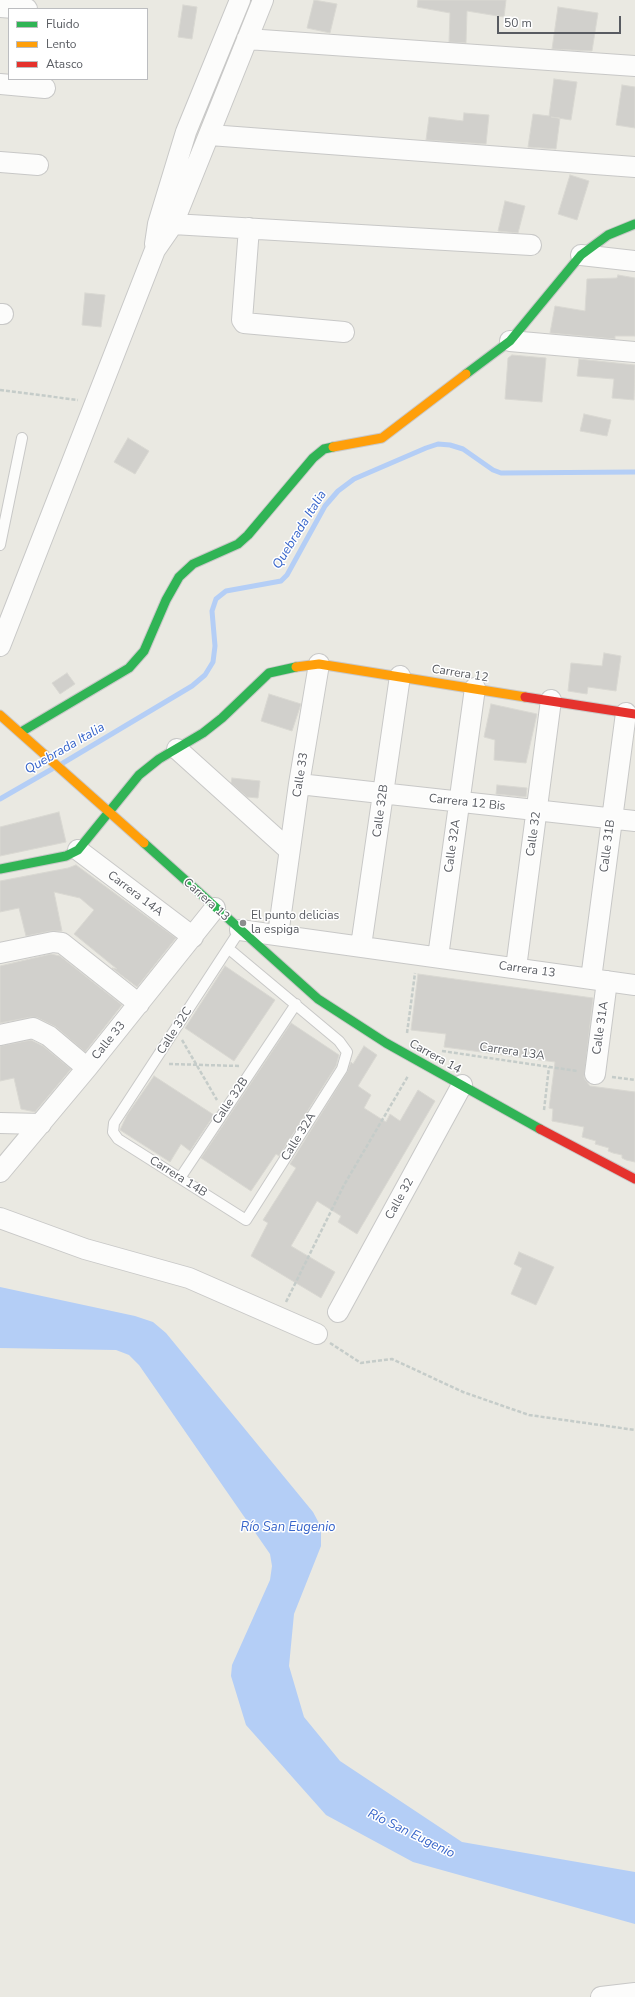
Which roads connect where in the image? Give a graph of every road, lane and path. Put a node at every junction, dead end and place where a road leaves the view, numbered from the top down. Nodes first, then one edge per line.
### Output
1 (240, 0) edge
2 (263, 0) edge
3 (0, 7) edge
4 (14, 8) edge
5 (247, 38) junction
6 (635, 66) edge
7 (0, 84) edge
8 (45, 88) dead end
9 (210, 135) junction
10 (0, 162) edge
11 (38, 165) dead end
12 (635, 166) edge
13 (173, 224) junction
14 (635, 224) edge
15 (249, 228) junction
16 (531, 245) dead end
17 (155, 250) junction
18 (581, 255) junction
19 (635, 261) edge
20 (344, 332) dead end
21 (510, 341) junction
22 (635, 352) edge
23 (0, 390) edge
24 (94, 402) junction
25 (22, 438) dead end
26 (0, 545) edge
27 (0, 646) edge
28 (319, 664) junction
29 (400, 676) junction
30 (475, 688) junction
31 (551, 700) junction
32 (630, 714) edge
33 (0, 715) edge
34 (21, 732) junction
35 (177, 749) junction
36 (299, 784) junction
37 (383, 794) junction
38 (459, 802) junction
39 (537, 810) junction
40 (109, 812) junction
41 (612, 819) junction
42 (635, 821) edge
43 (78, 850) junction
44 (289, 850) junction
45 (0, 869) edge
46 (215, 908) junction
47 (240, 930) junction
48 (278, 935) junction
49 (192, 938) junction
50 (361, 946) junction
51 (229, 948) junction
52 (0, 953) edge
53 (418, 954) junction
54 (438, 957) junction
55 (516, 968) junction
56 (599, 980) junction
57 (635, 985) edge
58 (139, 1004) junction
59 (296, 1004) junction
60 (176, 1030) junction
61 (0, 1035) edge
62 (407, 1038) dead end
63 (436, 1050) dead end
64 (418, 1061) junction
65 (154, 1062) junction
66 (198, 1066) junction
67 (254, 1066) junction
68 (549, 1067) junction
69 (88, 1068) junction
70 (595, 1074) junction
71 (635, 1080) edge
72 (462, 1085) junction
73 (224, 1112) junction
74 (0, 1123) edge
75 (41, 1124) junction
76 (542, 1130) junction
77 (113, 1132) joint
78 (0, 1172) edge
79 (180, 1178) junction
80 (635, 1179) edge
81 (0, 1218) edge
82 (246, 1220) joint
83 (338, 1312) dead end
84 (279, 1317) junction
85 (317, 1334) joint
86 (635, 1430) edge
87 (635, 1993) edge
88 (601, 1997) edge

1 - 17 street
2 - 5 street
3 - 4 street
5 - 6 street
5 - 9 street
7 - 8 street
9 - 12 street
9 - 13 street
10 - 11 street
13 - 15 street
13 - 17 street
14 - 18 street
15 - 16 street
15 - 20 street
17 - 24 street
18 - 19 street
18 - 21 street
21 - 22 street
21 - 34 street
23 - 24 path
24 - 27 street
25 - 26 lane
28 - 29 street, Carrera 12
28 - 35 street, Carrera 12
28 - 36 street, Calle 33
29 - 30 street, Carrera 12
29 - 37 street, Calle 32B
30 - 31 street, Carrera 12
30 - 38 street, Calle 32A
31 - 32 street, Carrera 12
31 - 39 street, Calle 32
32 - 41 street, Calle 31B
33 - 34 street, Carrera 13
34 - 40 street, Carrera 13
35 - 40 street
35 - 44 street
36 - 37 street, Carrera 12 Bis
36 - 44 street, Calle 33
37 - 38 street, Carrera 12 Bis
37 - 50 street, Calle 32B
38 - 39 street, Carrera 12 Bis
38 - 54 street, Calle 32A
39 - 41 street, Carrera 12 Bis
39 - 55 street, Calle 32
40 - 43 street
40 - 46 street, Carrera 13
41 - 42 street, Carrera 12 Bis
41 - 56 street, Calle 31B
43 - 45 street
43 - 49 street, Carrera 14A
44 - 48 street, Calle 33
46 - 47 street, Carrera 13
46 - 49 street, Calle 33
47 - 48 street, Carrera 13
47 - 51 lane, Calle 32C
47 - 64 street, Carrera 14
48 - 50 street, Carrera 13
49 - 58 street, Calle 33
50 - 53 street, Carrera 13
51 - 59 lane
51 - 60 lane, Calle 32C
52 - 58 street
53 - 54 street, Carrera 13
53 - 62 path
54 - 55 street, Carrera 13
55 - 56 street, Carrera 13
56 - 57 street, Carrera 13
56 - 70 street, Calle 31A
58 - 69 street, Calle 33
59 - 67 lane, Calle 32B
59 - 82 lane, Calle 32A
60 - 65 lane, Calle 32C
60 - 66 path
61 - 69 street
63 - 68 path, Carrera 13A
64 - 72 street, Carrera 14
64 - 84 path
65 - 66 path
65 - 77 lane, Calle 32C
66 - 67 path
66 - 73 path
67 - 73 lane, Calle 32B
68 - 70 path, Carrera 13A
68 - 76 path
69 - 75 street, Calle 33
70 - 71 path, Carrera 13A
72 - 76 street, Carrera 14
72 - 83 street, Calle 32
73 - 79 lane, Calle 32B
74 - 75 street
75 - 78 street, Calle 33
76 - 80 street, Carrera 14
77 - 79 lane, Carrera 14B
79 - 82 lane, Carrera 14B
81 - 84 street
84 - 85 street
85 - 86 path
87 - 88 street

